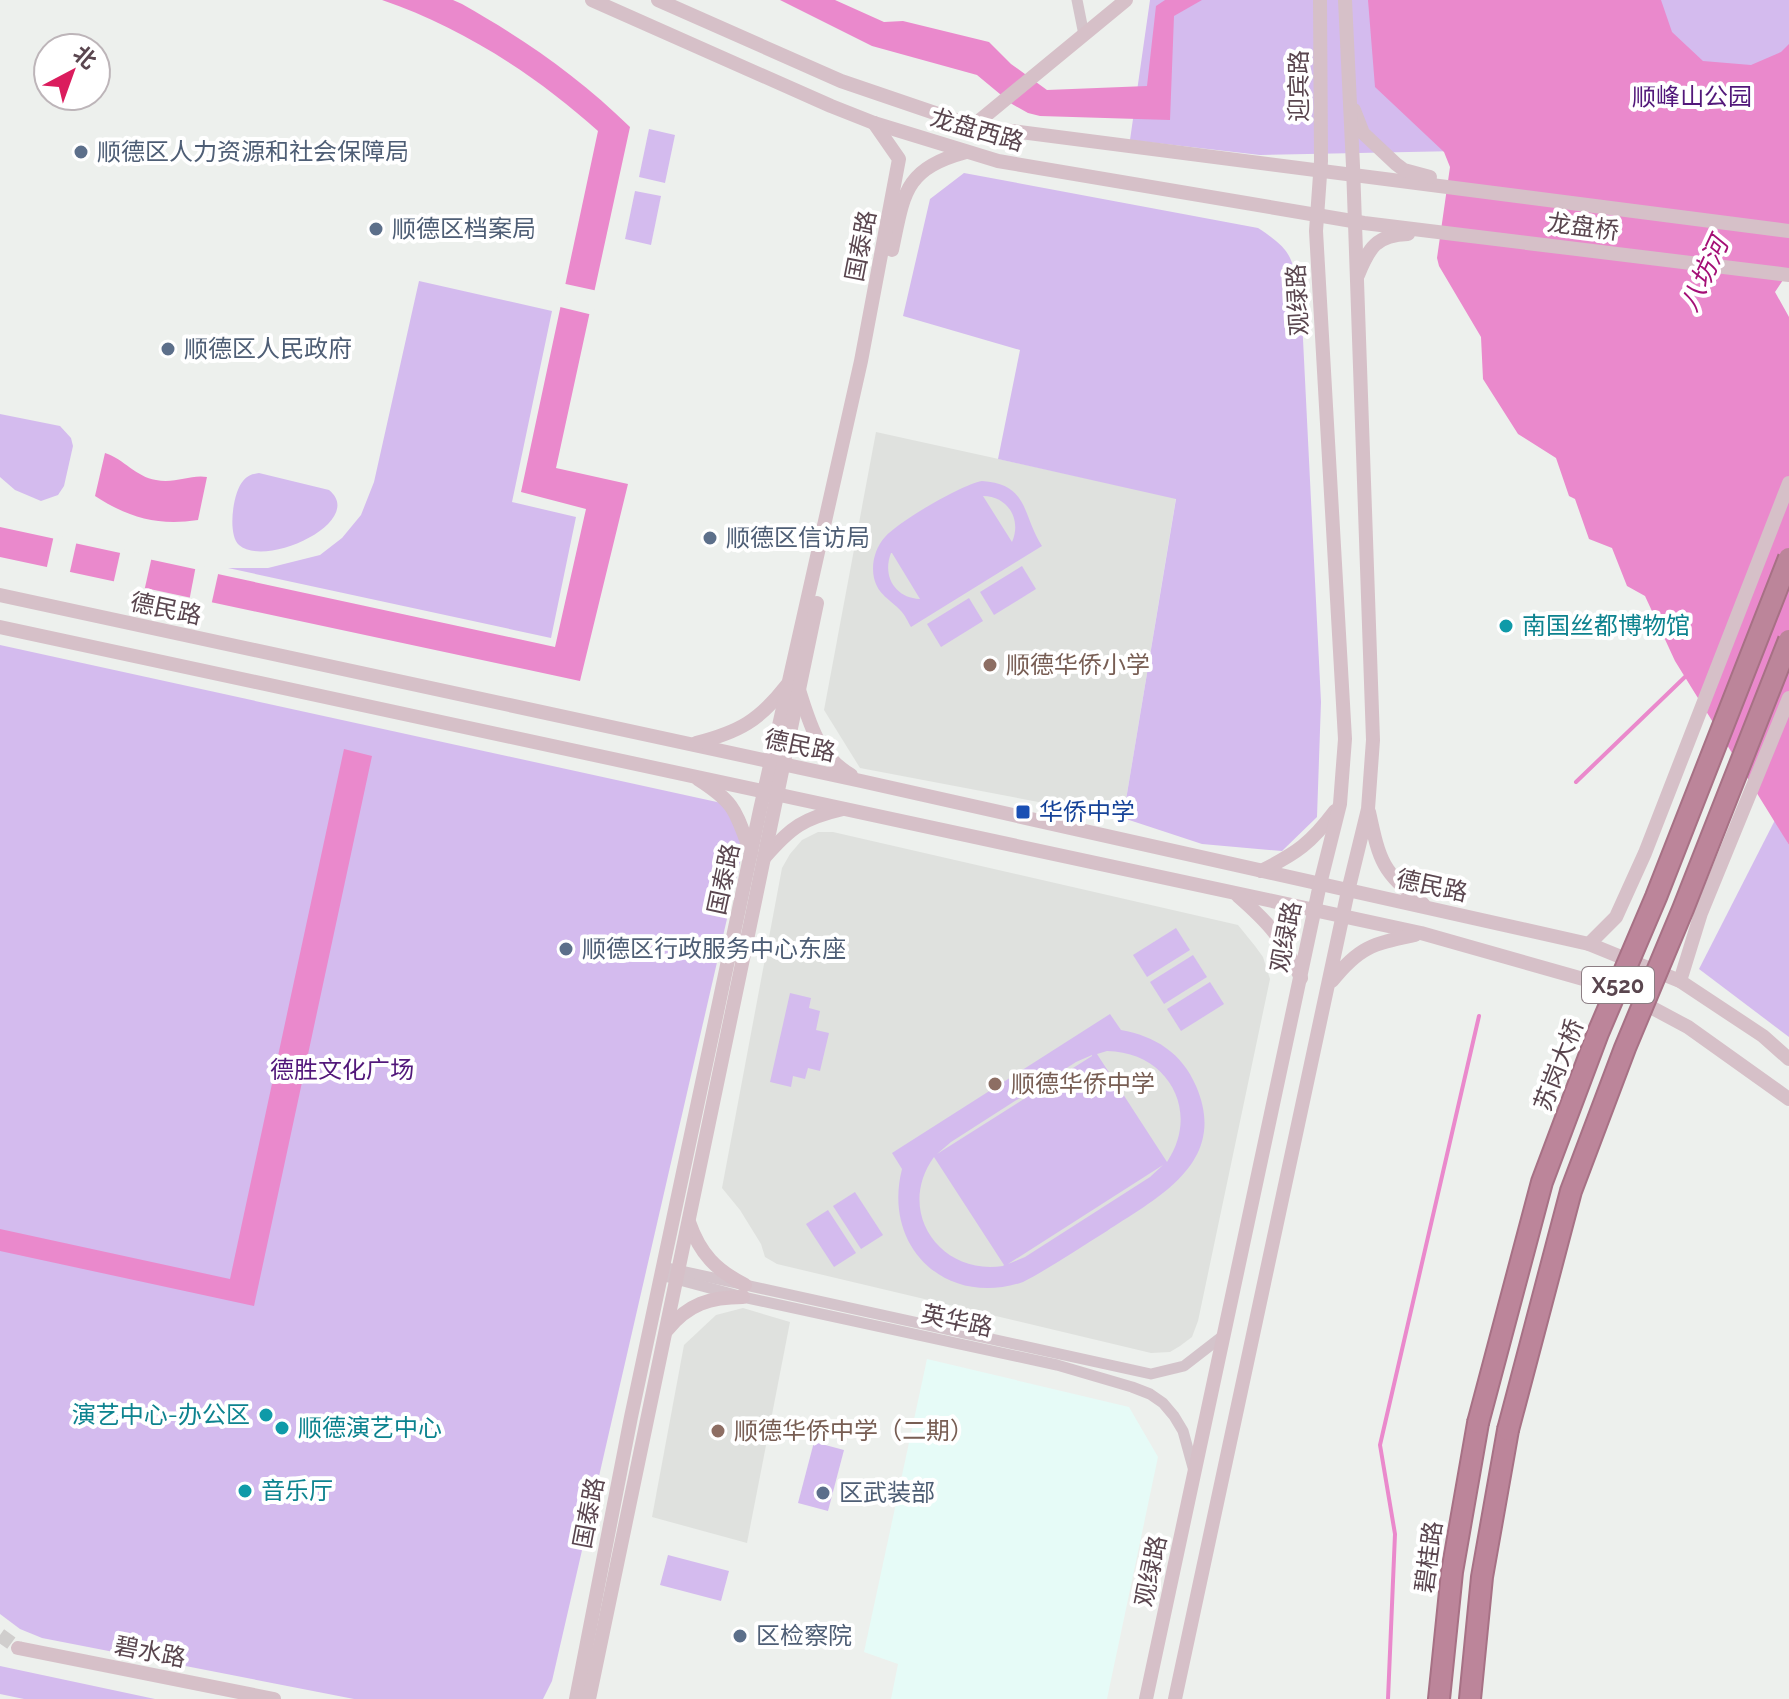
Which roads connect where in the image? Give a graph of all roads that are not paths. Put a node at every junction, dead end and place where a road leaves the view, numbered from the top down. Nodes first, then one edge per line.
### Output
1 (592, 0) edge
2 (658, 0) edge
3 (1077, 0) edge
4 (1126, 0) edge
5 (1320, 0) edge
6 (1345, 0) edge
7 (1084, 35) junction
8 (1350, 99) junction
9 (874, 123) junction
10 (973, 126) junction
11 (966, 152) junction
12 (1321, 172) junction
13 (1353, 175) junction
14 (1481, 191) junction
15 (1318, 215) junction
16 (1354, 221) junction
17 (1372, 223) joint
18 (1789, 231) edge
19 (1452, 233) junction
20 (1789, 275) edge
21 (1356, 279) junction
22 (1789, 483) edge
23 (1789, 558) edge
24 (0, 595) edge
25 (0, 627) edge
26 (1789, 640) edge
27 (794, 685) junction
28 (1789, 698) edge
29 (690, 745) junction
30 (777, 763) junction
31 (691, 774) junction
32 (861, 781) junction
33 (771, 792) junction
34 (1340, 804) junction
35 (847, 808) junction
36 (1368, 809) junction
37 (758, 856) junction
38 (1261, 871) junction
39 (1320, 884) junction
40 (1348, 891) junction
41 (1235, 893) junction
42 (1426, 907) junction
43 (1314, 910) junction
44 (1342, 916) junction
45 (1421, 933) junction
46 (1589, 944) junction
47 (1301, 978) junction
48 (1680, 981) junction
49 (1329, 984) junction
50 (1789, 1059) edge
51 (1789, 1099) edge
52 (689, 1221) junction
53 (669, 1273) junction
54 (744, 1291) junction
55 (664, 1333) junction
56 (1224, 1335) junction
57 (1478, 1423) joint
58 (1194, 1474) junction
59 (18, 1648) tunnel mouth
60 (274, 1699) edge
61 (576, 1699) edge
62 (589, 1699) edge
63 (1146, 1699) edge
64 (1175, 1699) edge
65 (1439, 1699) edge
66 (1470, 1699) edge

1 - 9 street, 龙盘西路
2 - 10 street, 龙盘西路
3 - 7 street
4 - 7 street
5 - 12 street, 迎宾路
6 - 8 street, 观绿路
7 - 10 street
8 - 13 street, 观绿路
8 - 14 street
9 - 11 street, 龙盘西路
9 - 27 street, 国泰路
10 - 12 street, 龙盘西路
11 - 15 street, 龙盘西路
11 - 27 street, 国泰路
12 - 13 street, 龙盘桥
12 - 15 street, 观绿路
13 - 14 street, 龙盘桥
13 - 16 street, 观绿路
14 - 18 street, 龙盘桥
15 - 16 street, 龙盘西路
15 - 34 street, 观绿路
16 - 17 street, 龙盘西路
16 - 21 street, 观绿路
17 - 19 street, 龙盘桥
19 - 20 street, 龙盘桥
19 - 21 street
21 - 36 street, 观绿路
22 - 46 street
23 - 57 highway, 苏岗大桥 / X520, bridge
24 - 29 street, 德民路
25 - 31 street
26 - 66 highway, X520, bridge
27 - 29 street
27 - 30 street, 国泰路
27 - 32 street
28 - 48 street
29 - 30 street, 德民路
30 - 32 street, 德民路
30 - 33 street, 国泰路
31 - 33 street
31 - 37 street
32 - 38 street, 德民路
33 - 35 street
33 - 37 street, 国泰路
34 - 38 street
34 - 39 street, 观绿路
35 - 37 street
35 - 41 street
36 - 40 street, 观绿路
36 - 42 street
37 - 52 street, 国泰路
37 - 53 street, 国泰路
38 - 39 street, 德民路
39 - 40 street, 德民路
39 - 43 street, 观绿路
40 - 42 street, 德民路
40 - 44 street, 观绿路
41 - 43 street
41 - 47 street
42 - 46 street, 德民路
43 - 44 street
43 - 47 street, 观绿路
44 - 45 street
44 - 49 street, 观绿路
45 - 49 street
45 - 51 street
46 - 48 street, 德民路
47 - 56 street, 观绿路
48 - 50 street, 德民路
49 - 64 street, 观绿路
52 - 53 street, 国泰路
52 - 54 street
53 - 54 street, 英华路
53 - 55 street, 国泰路
53 - 61 street, 国泰路
54 - 55 street
54 - 56 street, 英华路
54 - 58 street, 英华路
55 - 62 street, 国泰路
56 - 58 street, 观绿路
57 - 65 highway, 碧桂路 / X520
58 - 63 street, 观绿路
59 - 60 street, 碧水路

